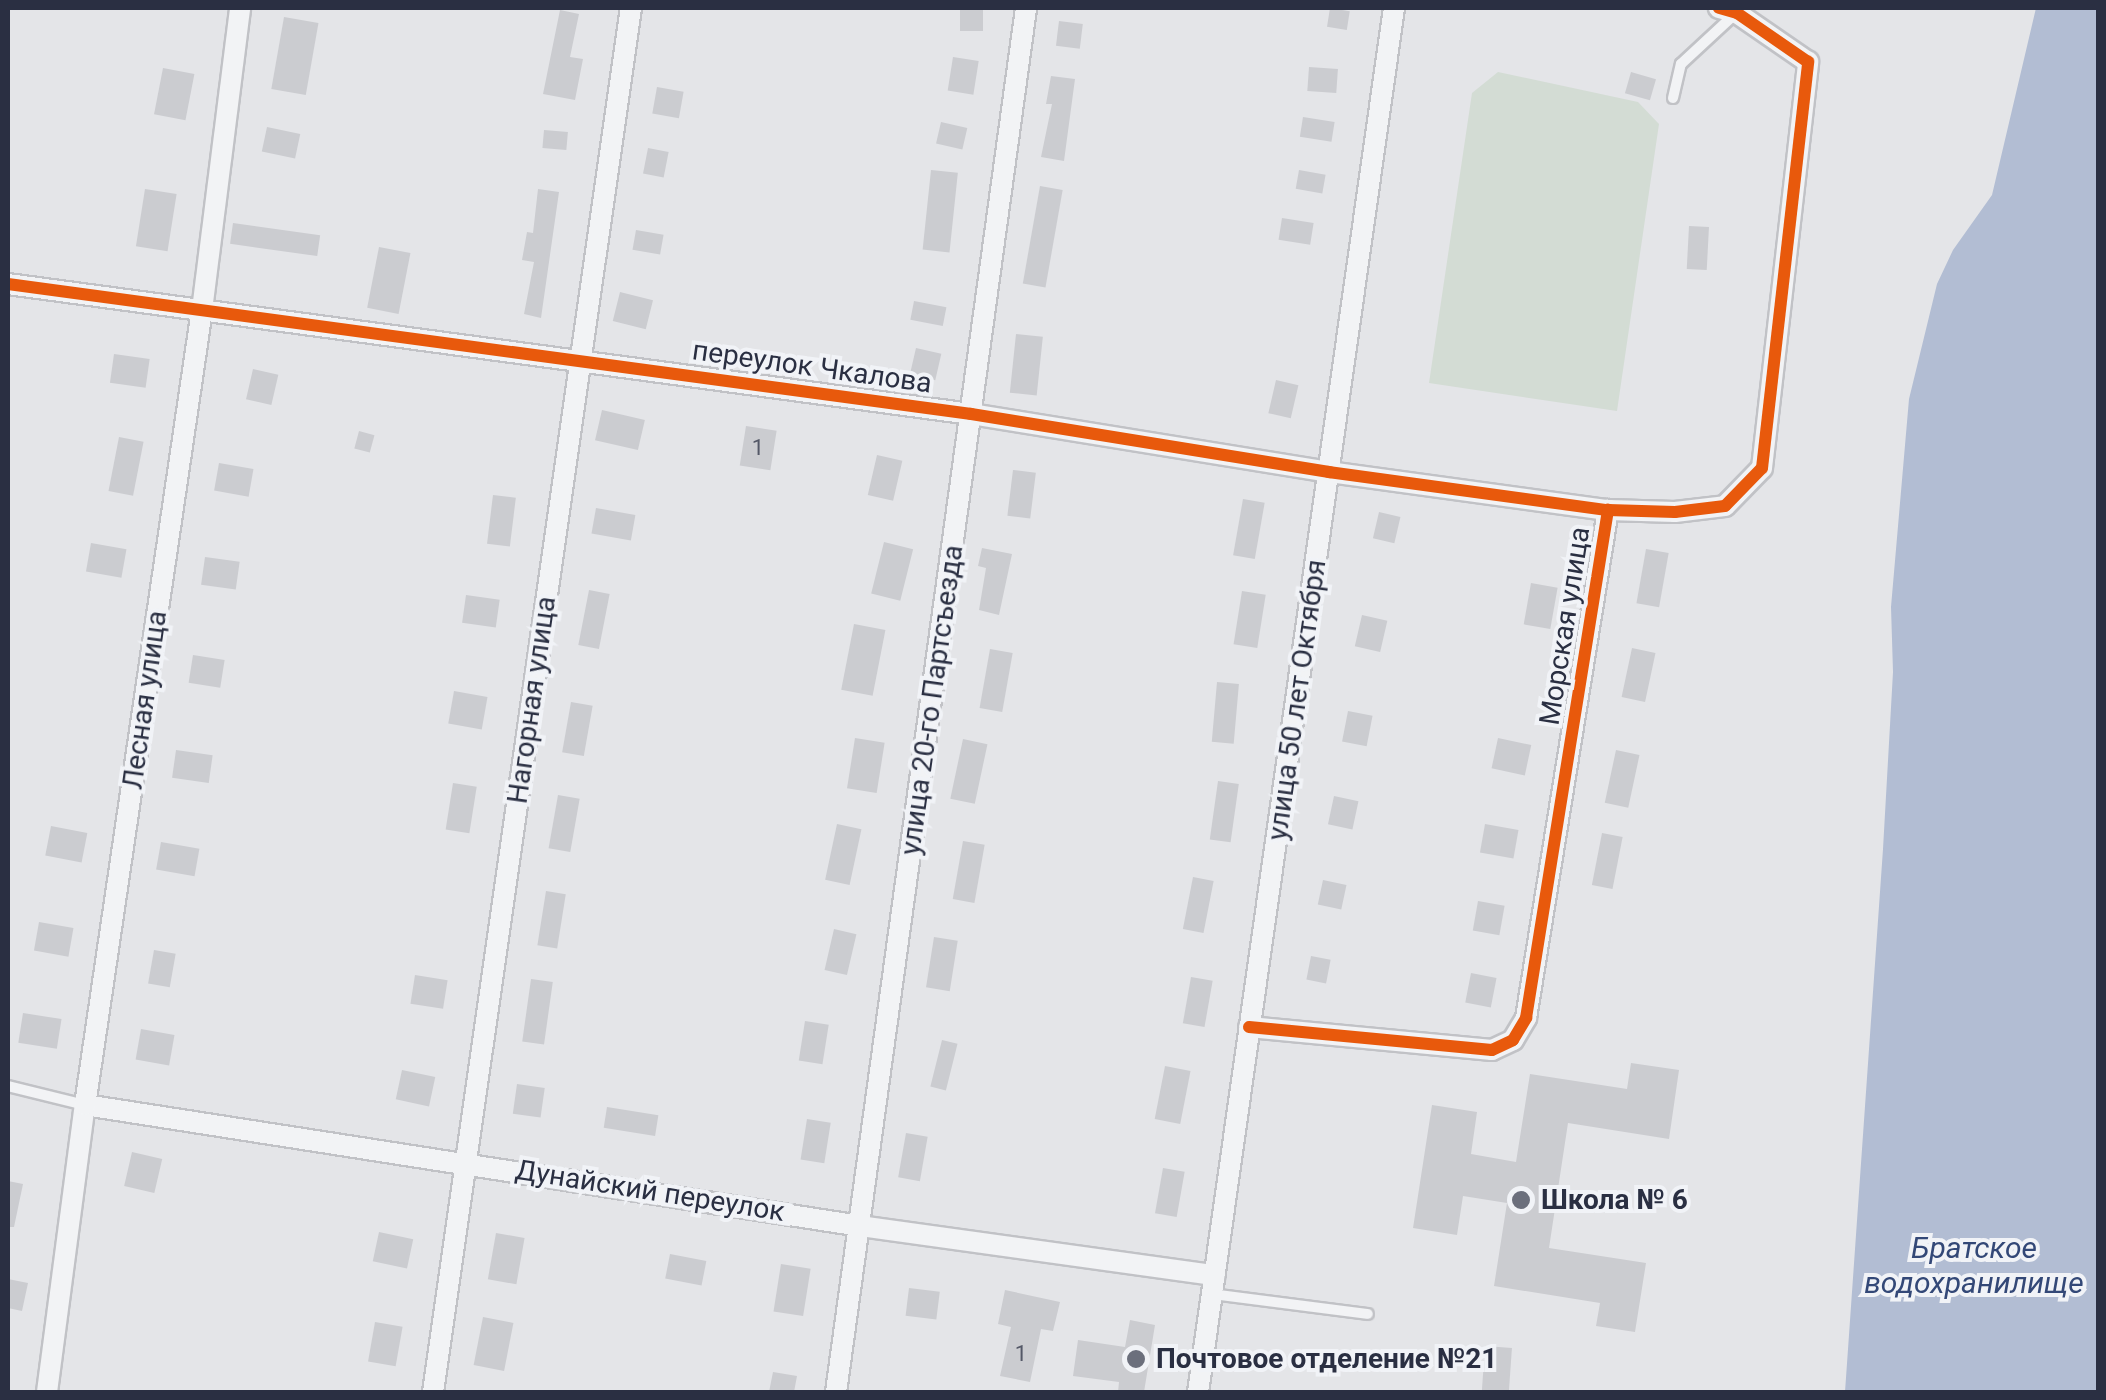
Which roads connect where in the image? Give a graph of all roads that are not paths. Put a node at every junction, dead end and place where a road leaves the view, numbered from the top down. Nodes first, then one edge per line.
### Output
1 (240, 8) edge
2 (632, 8) edge
3 (1026, 8) edge
4 (1394, 8) edge
5 (1728, 10) edge
6 (1673, 98) dead end
7 (8, 284) edge
8 (202, 310) junction
9 (583, 361) junction
10 (971, 414) junction
11 (1330, 472) junction
12 (1608, 510) junction
13 (1249, 1027) junction
14 (8, 1086) edge
15 (85, 1105) junction
16 (464, 1161) junction
17 (860, 1226) junction
18 (1213, 1284) junction
19 (1368, 1314) dead end
20 (47, 1392) edge
21 (434, 1392) edge
22 (836, 1392) edge
23 (1198, 1392) edge

1 - 8 street, Лесная улица
2 - 9 street, Нагорная улица
3 - 10 street, улица 20-го Партсъезда
4 - 11 street, улица 50 лет Октября
5 - 6 lane
5 - 12 street, Морская улица
7 - 8 street, переулок Чкалова
8 - 9 street, переулок Чкалова
8 - 15 street, Лесная улица
9 - 10 street, переулок Чкалова
9 - 16 street, Нагорная улица
10 - 11 street, переулок Чкалова
10 - 17 street, улица 20-го Партсъезда
11 - 12 street, переулок Чкалова
11 - 13 street, улица 50 лет Октября
12 - 13 street, Морская улица
13 - 18 street, улица 50 лет Октября
14 - 15 lane
15 - 16 street, Дунайский переулок
15 - 20 street, Лесная улица
16 - 17 street, Дунайский переулок
16 - 21 street, Нагорная улица
17 - 18 street, Дунайский переулок
17 - 22 street, улица 20-го Партсъезда
18 - 19 lane
18 - 23 street, улица 50 лет Октября

